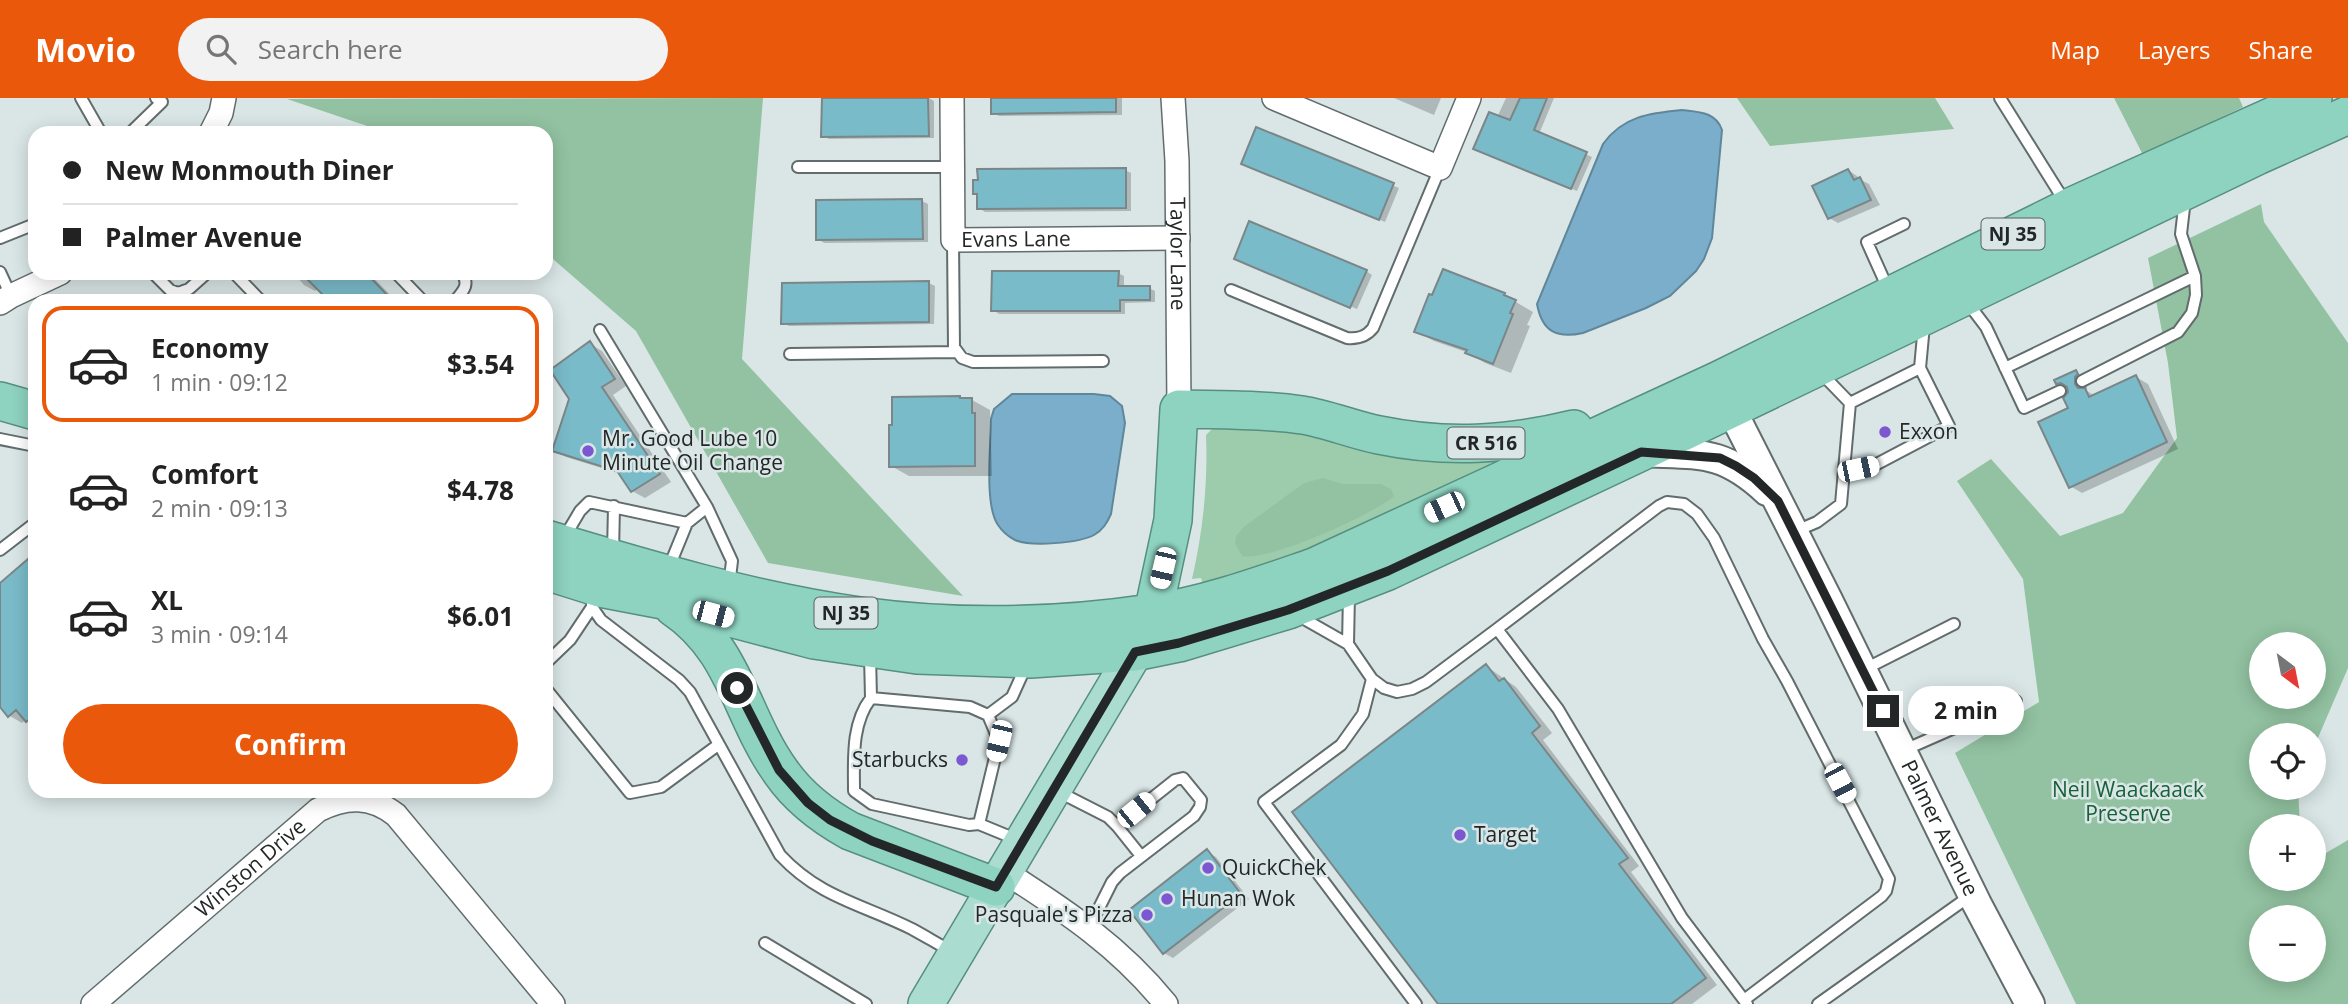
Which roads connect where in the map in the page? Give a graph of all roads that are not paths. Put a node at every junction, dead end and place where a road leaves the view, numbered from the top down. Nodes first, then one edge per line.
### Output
1 (81, 98) edge
2 (156, 98) edge
3 (223, 98) edge
4 (952, 98) edge
5 (1274, 98) edge
6 (1469, 98) edge
7 (2000, 98) edge
8 (1179, 99) edge
9 (2303, 100) edge
10 (2348, 115) edge
11 (98, 126) edge
12 (137, 126) edge
13 (214, 126) edge
14 (798, 167) dead end
15 (952, 167) junction
16 (1440, 168) junction
17 (2190, 188) junction
18 (2068, 208) junction
19 (1904, 223) dead end
20 (28, 227) edge
21 (0, 238) edge
22 (1178, 238) junction
23 (953, 240) junction
24 (0, 272) edge
25 (2195, 276) junction
26 (46, 280) edge
27 (160, 280) edge
28 (200, 280) edge
29 (241, 280) edge
30 (403, 280) edge
31 (1231, 290) dead end
32 (1890, 293) junction
33 (254, 294) edge
34 (416, 294) edge
35 (1964, 297) junction
36 (6, 300) edge
37 (1925, 315) junction
38 (600, 330) dead end
39 (956, 352) junction
40 (790, 354) dead end
41 (1103, 361) dead end
42 (1815, 368) junction
43 (1920, 368) junction
44 (2005, 368) junction
45 (0, 376) edge
46 (2082, 381) dead end
47 (28, 384) edge
48 (2060, 391) dead end
49 (1724, 395) junction
50 (0, 401) edge
51 (1850, 403) junction
52 (28, 409) edge
53 (1180, 409) junction
54 (1650, 411) junction
55 (0, 439) edge
56 (28, 445) edge
57 (1641, 452) junction
58 (1844, 472) junction
59 (1778, 501) junction
60 (614, 506) junction
61 (707, 507) junction
62 (687, 523) junction
63 (28, 528) edge
64 (1794, 533) junction
65 (553, 548) edge
66 (0, 550) edge
67 (553, 552) edge
68 (599, 584) junction
69 (1349, 586) junction
70 (665, 587) junction
71 (729, 589) junction
72 (1288, 610) junction
73 (1153, 613) junction
74 (1954, 624) dead end
75 (1497, 629) junction
76 (1348, 644) junction
77 (870, 648) junction
78 (1135, 652) junction
79 (553, 656) edge
80 (1030, 659) junction
81 (1863, 670) junction
82 (1372, 679) junction
83 (553, 698) edge
84 (871, 698) junction
85 (2016, 701) dead end
86 (988, 715) junction
87 (718, 744) junction
88 (1902, 751) junction
89 (1055, 789) junction
90 (979, 824) junction
91 (1117, 826) junction
92 (1023, 842) junction
93 (1141, 856) junction
94 (1001, 880) junction
95 (1972, 894) junction
96 (1089, 928) junction
97 (765, 943) dead end
98 (956, 954) junction
99 (1746, 1002) edge
100 (93, 1004) edge
101 (553, 1004) edge
102 (866, 1004) edge
103 (926, 1004) edge
104 (1166, 1004) edge
105 (1416, 1004) edge
106 (1818, 1004) edge
107 (2030, 1004) edge

1 - 11 lane
2 - 12 lane
3 - 13 street
4 - 15 street, Evans Lane
5 - 16 street
6 - 16 street
7 - 18 lane
8 - 22 street, Taylor Lane
9 - 18 highway, NJ 35
10 - 17 highway, NJ 35
14 - 15 lane
15 - 23 street, Evans Lane
16 - 31 lane
17 - 25 lane
17 - 35 highway, NJ 35
18 - 32 highway, NJ 35
19 - 32 lane
20 - 21 lane
22 - 23 street, Evans Lane
22 - 53 street, Taylor Lane
23 - 39 lane
24 - 36 lane
25 - 44 lane
25 - 46 lane
26 - 36 street
27 - 28 lane
29 - 33 lane
30 - 34 lane
32 - 49 highway, NJ 35
35 - 37 highway, NJ 35
35 - 44 lane
37 - 42 highway, NJ 35
37 - 43 lane
38 - 61 lane
39 - 40 lane
39 - 41 lane
42 - 49 highway, NJ 35
42 - 51 lane
43 - 51 lane
43 - 58 lane
44 - 48 lane
45 - 47 highway
49 - 54 highway, NJ 35
49 - 57 highway, NJ 35
49 - 59 street, Palmer Avenue
50 - 52 highway
51 - 58 lane
53 - 54 highway, CR 516
53 - 73 highway
54 - 73 highway, NJ 35
55 - 56 lane
57 - 59 street, Palmer Avenue
57 - 69 highway, NJ 35
58 - 64 lane
59 - 64 street, Palmer Avenue
60 - 62 lane
60 - 65 lane
60 - 68 lane
61 - 62 lane
61 - 71 lane
62 - 70 lane
63 - 66 lane
64 - 81 street, Palmer Avenue
67 - 68 highway, NJ 35
68 - 70 highway, NJ 35
68 - 79 lane
68 - 87 lane
69 - 72 highway, NJ 35
69 - 76 lane
70 - 71 highway, NJ 35
70 - 77 highway, NJ 35
70 - 94 highway
71 - 73 highway, NJ 35
72 - 76 lane
72 - 78 highway, NJ 35
73 - 78 main road
74 - 81 lane
75 - 82 lane
75 - 99 lane
75 - 99 lane
76 - 82 lane
77 - 80 highway, NJ 35
77 - 84 lane
78 - 80 highway, NJ 35
78 - 89 main road
80 - 86 lane
81 - 88 street, Palmer Avenue
82 - 105 lane
83 - 87 lane
84 - 86 lane
84 - 90 lane
85 - 88 lane
86 - 90 lane
87 - 98 lane
88 - 95 street, Palmer Avenue
89 - 91 lane
89 - 92 main road
90 - 92 lane
91 - 93 lane
91 - 93 lane
92 - 94 main road
93 - 96 lane
94 - 96 street
94 - 98 main road
95 - 106 lane
95 - 107 street, Palmer Avenue
96 - 104 street
97 - 102 lane
98 - 103 main road
100 - 101 street, Winston Drive

